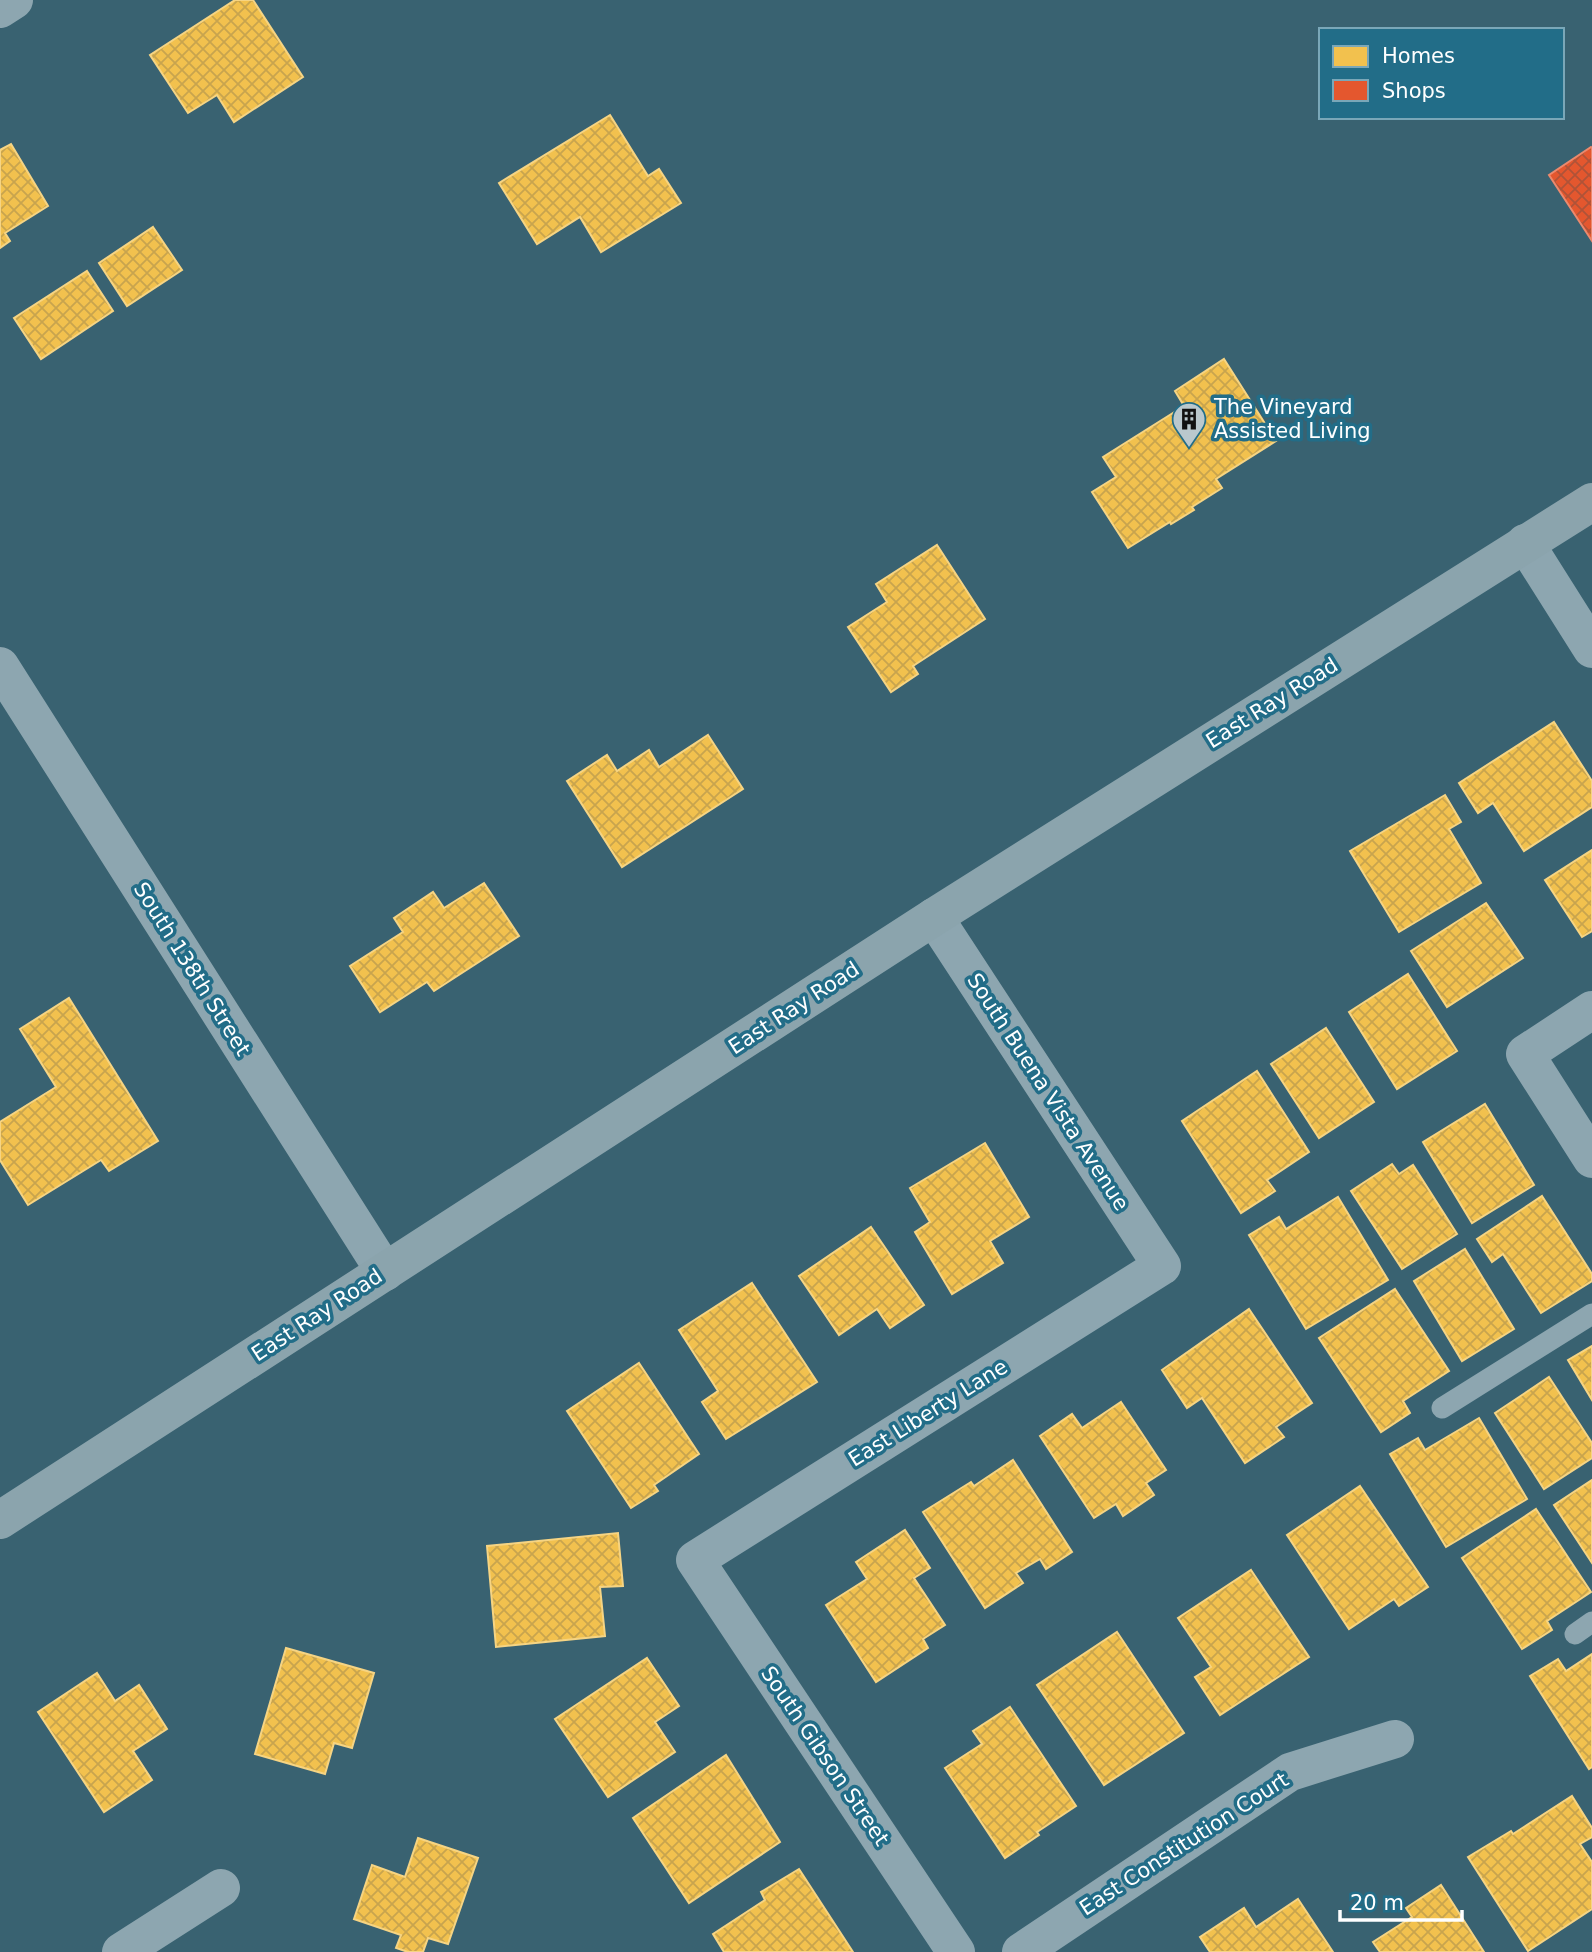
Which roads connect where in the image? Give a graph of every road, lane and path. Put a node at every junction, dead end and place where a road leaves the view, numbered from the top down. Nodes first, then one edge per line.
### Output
1 (14, 0) edge
2 (0, 9) edge
3 (1592, 502) edge
4 (1525, 542) junction
5 (1592, 649) edge
6 (0, 666) edge
7 (934, 917) junction
8 (1592, 1010) edge
9 (1592, 1159) edge
10 (1162, 1266) joint
11 (385, 1272) junction
12 (1592, 1314) edge
13 (1442, 1408) dead end
14 (0, 1520) edge
15 (695, 1560) joint
16 (1395, 1739) dead end
17 (220, 1888) dead end
18 (121, 1952) edge
19 (956, 1952) edge
20 (1021, 1952) edge

1 - 2 street
3 - 4 main road, East Ray Road
4 - 5 street
4 - 7 main road, East Ray Road
6 - 11 street, South 138th Street
7 - 10 street, South Buena Vista Avenue
7 - 11 main road, East Ray Road
8 - 9 street
10 - 15 street, East Liberty Lane
11 - 14 main road, East Ray Road
12 - 13 lane
15 - 19 street, South Gibson Street
16 - 20 street, East Constitution Court
17 - 18 street

